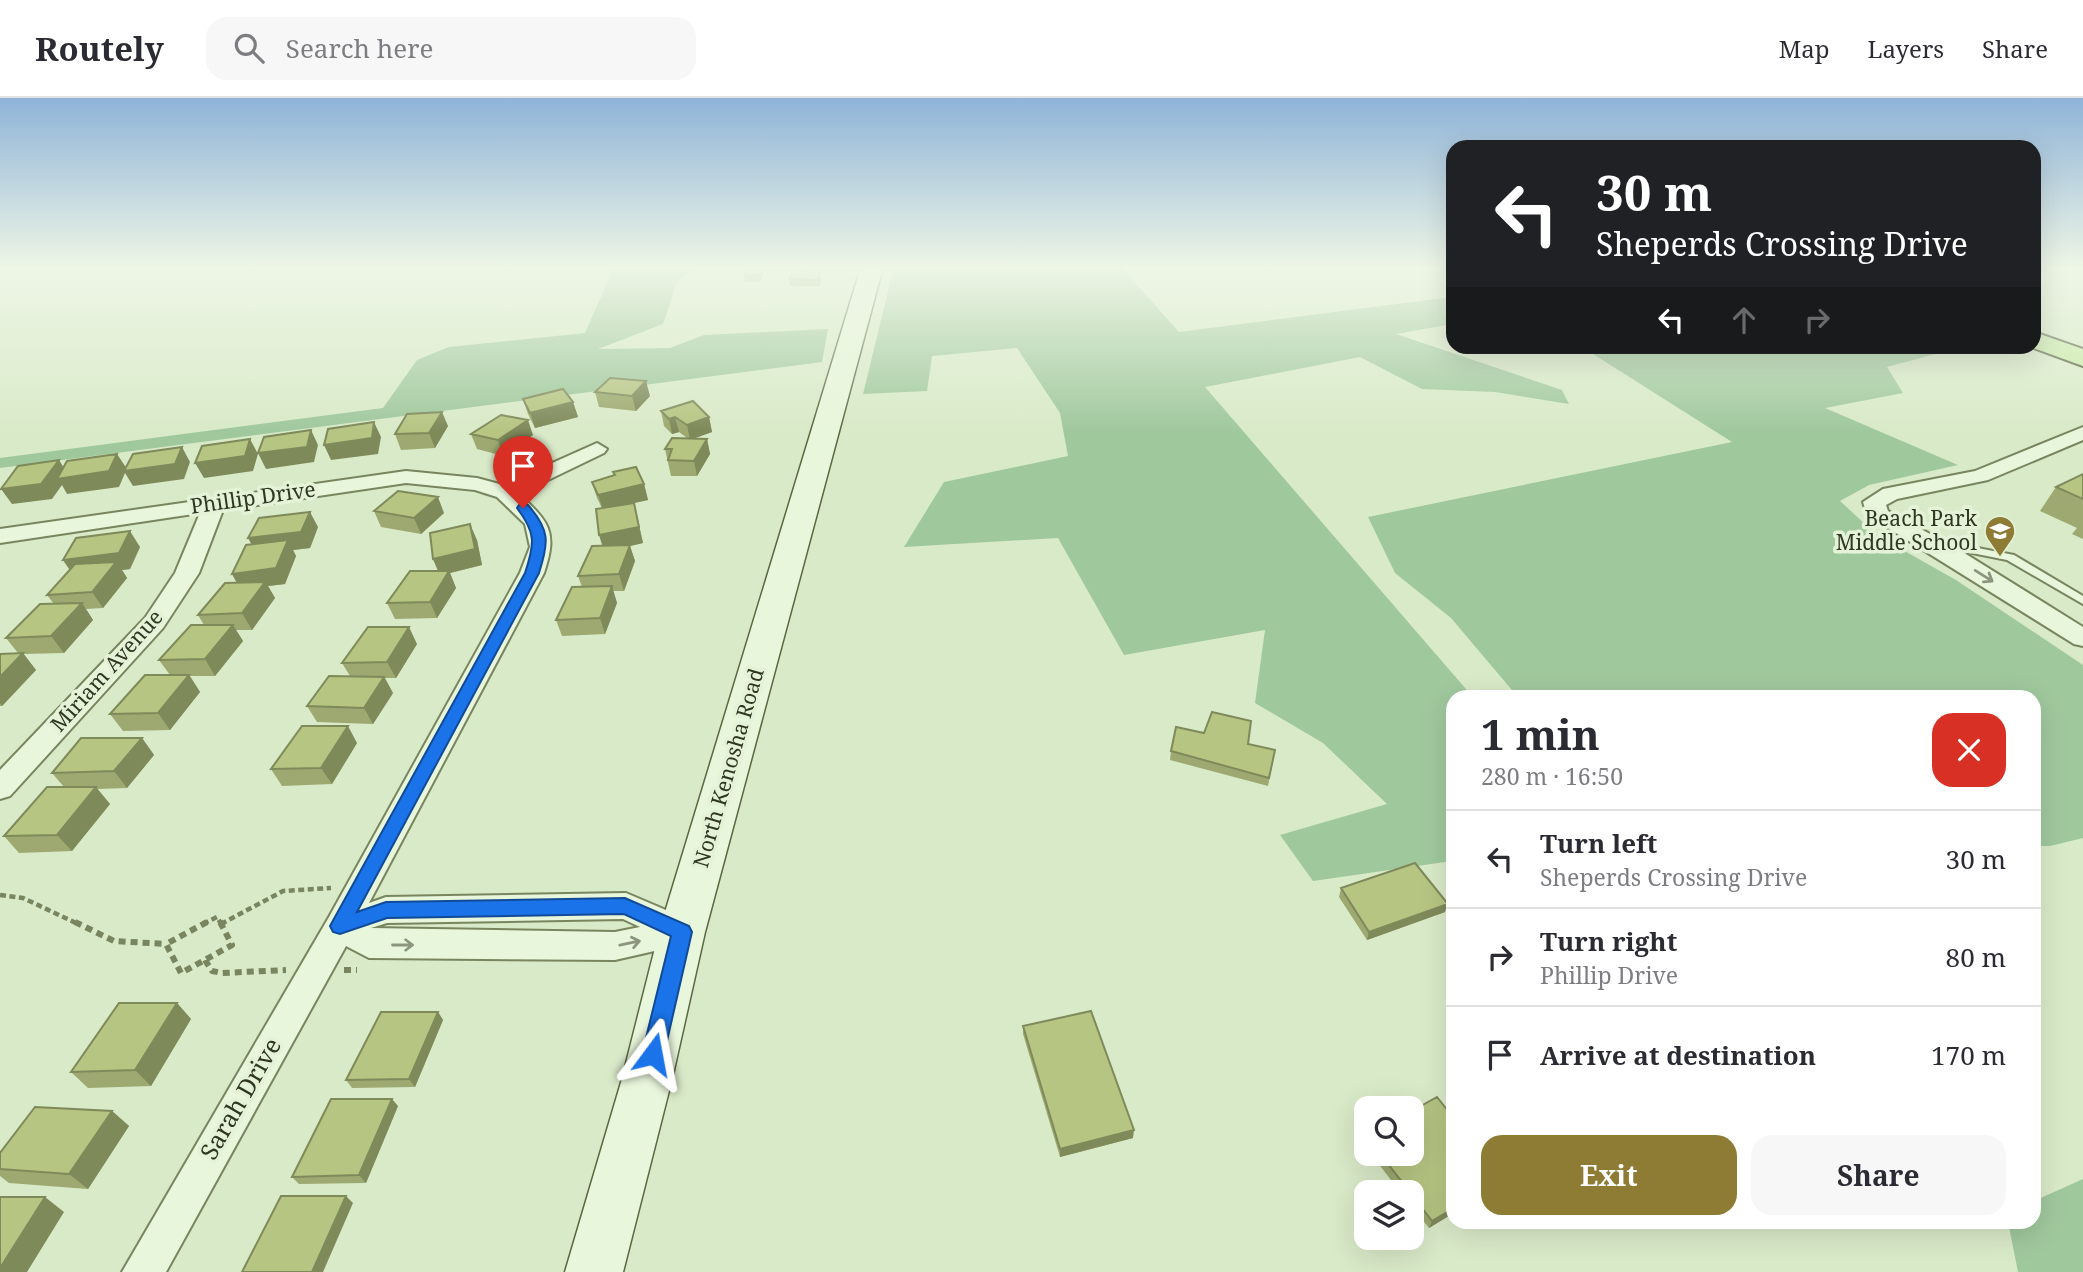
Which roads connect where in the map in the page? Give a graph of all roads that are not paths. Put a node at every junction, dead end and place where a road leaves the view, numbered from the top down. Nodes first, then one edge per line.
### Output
1 (856, 322) edge
2 (2041, 343) edge
3 (2083, 358) edge
4 (2083, 433) edge
5 (597, 449) dead end
6 (505, 492) junction
7 (215, 504) junction
8 (0, 536) edge
9 (1926, 542) junction
10 (2083, 600) edge
11 (2083, 638) edge
12 (0, 788) edge
13 (340, 926) junction
14 (682, 932) junction
15 (143, 1272) edge
16 (594, 1272) edge

1 - 14 street, North Kenosha Road
2 - 3 main road
4 - 9 street
5 - 6 street
6 - 7 street, Phillip Drive
6 - 13 street, Phillip Drive
7 - 8 street, Phillip Drive
7 - 12 street, Miriam Avenue
9 - 10 lane
9 -> 11 street
13 - 14 street
13 - 15 street, Sarah Drive
14 - 16 street, North Kenosha Road

